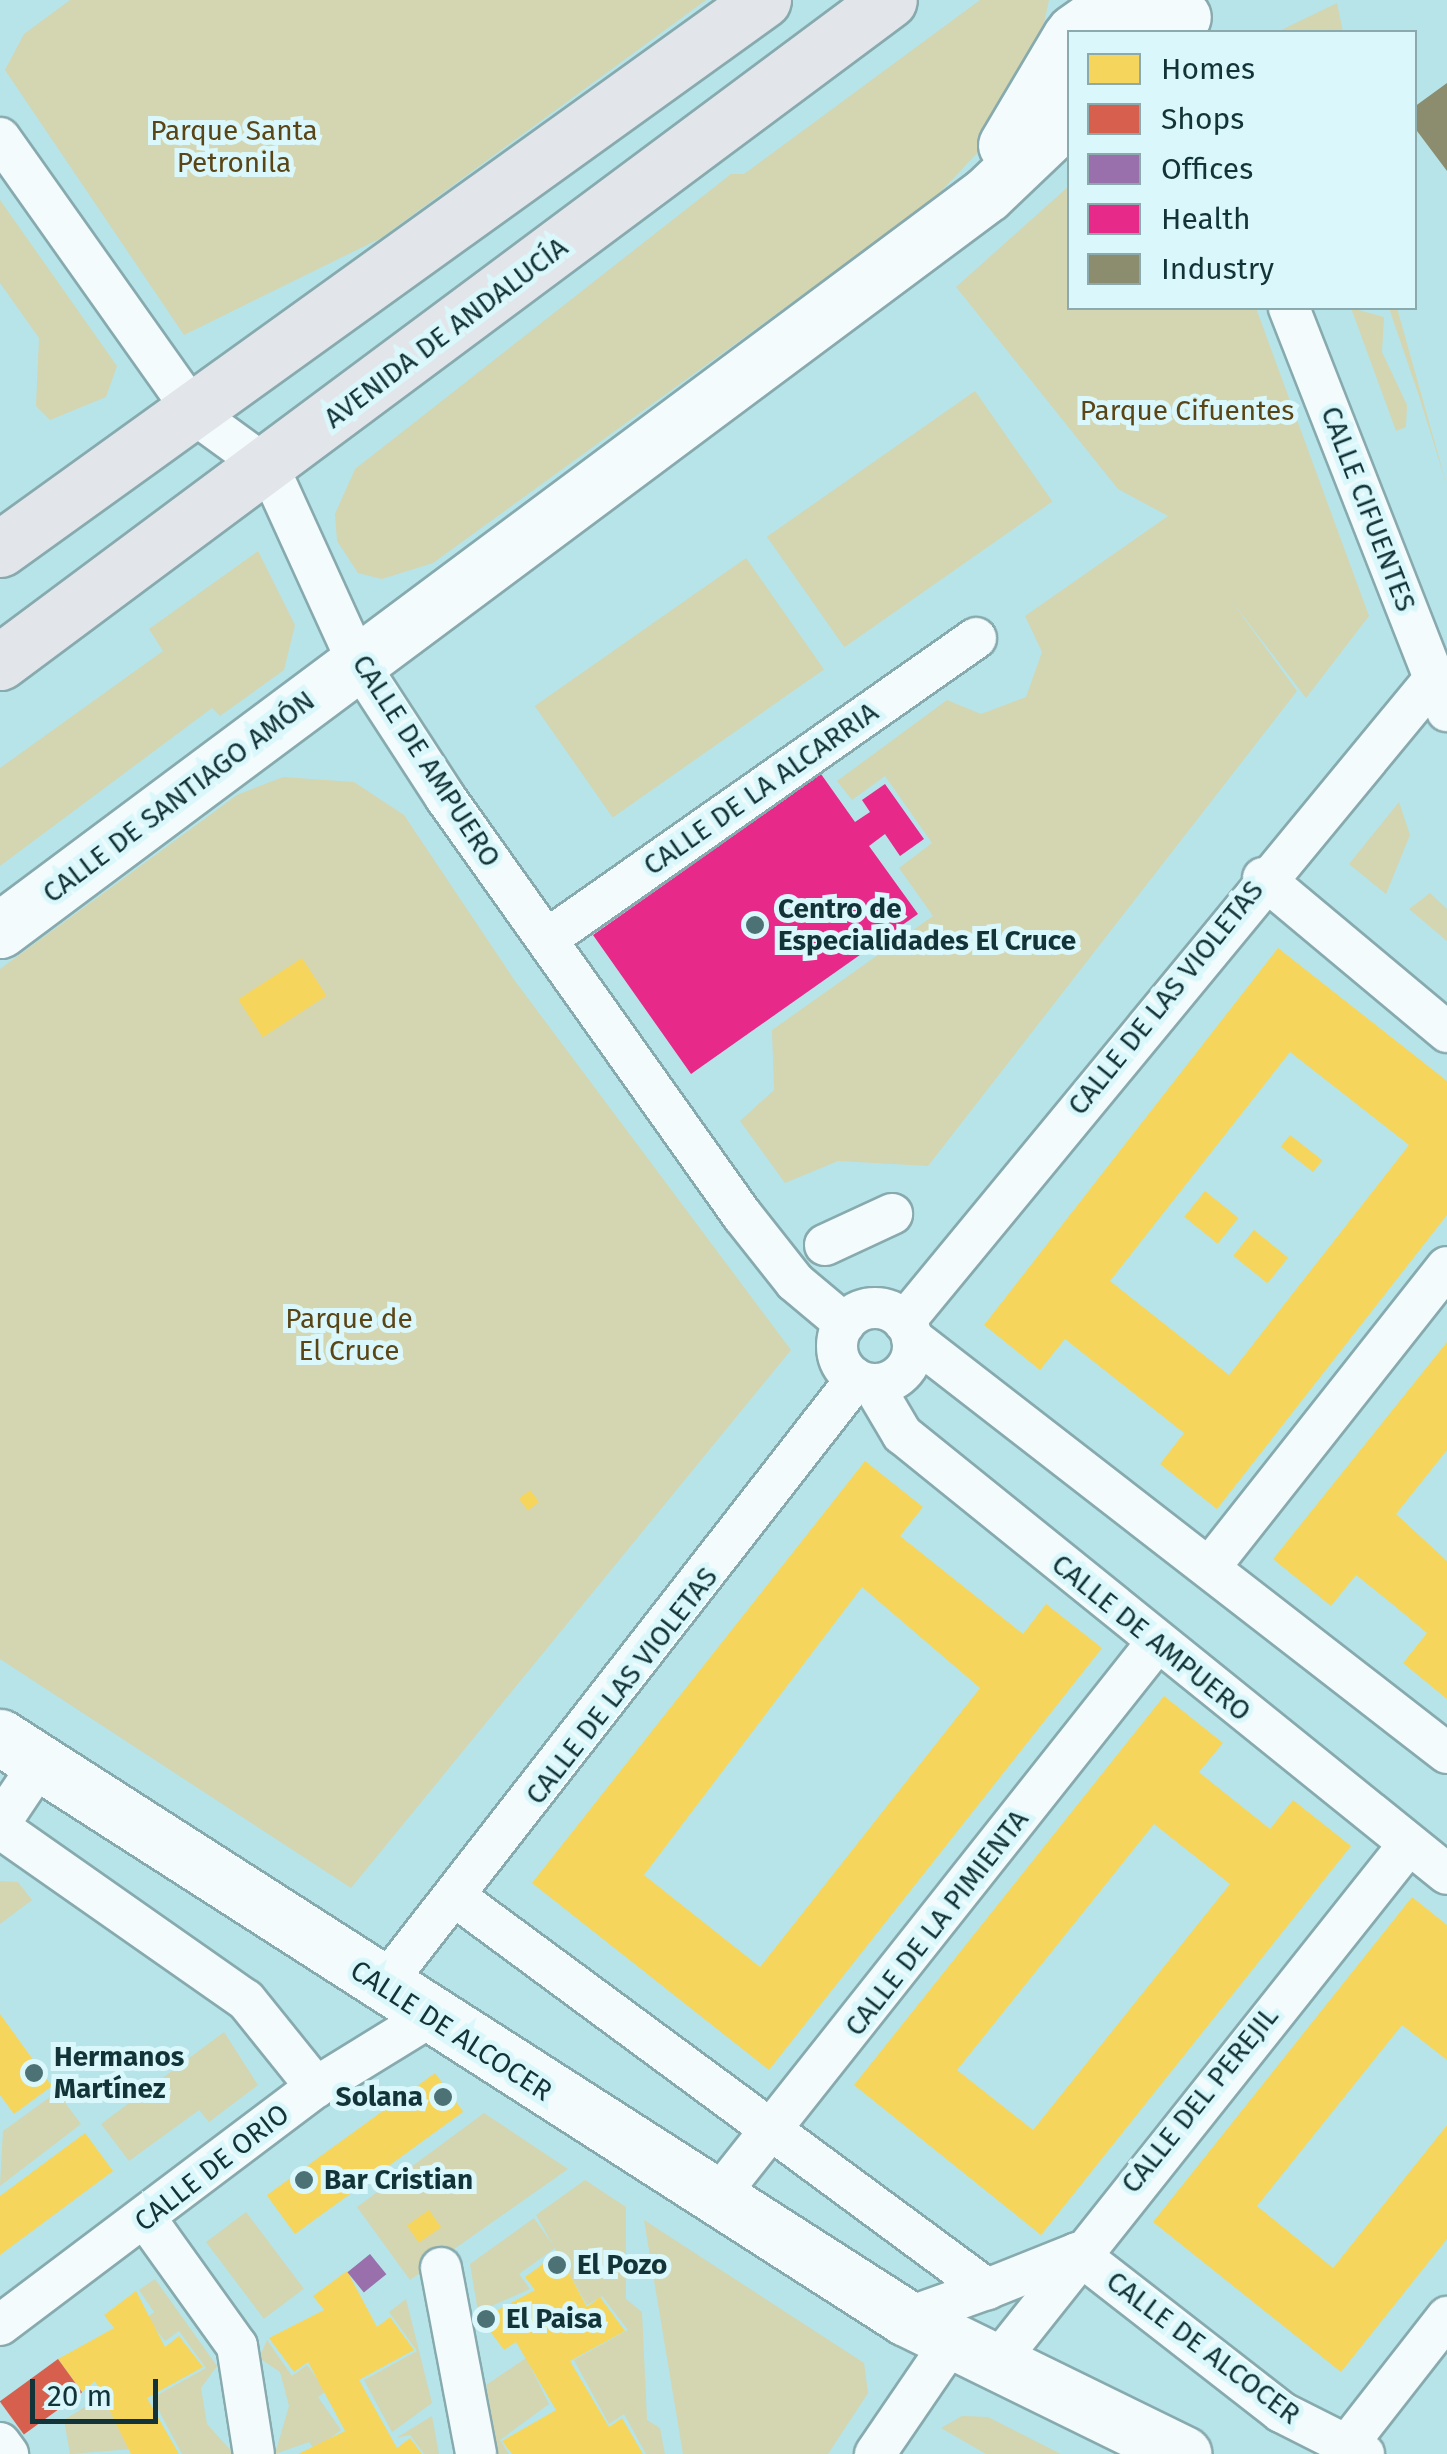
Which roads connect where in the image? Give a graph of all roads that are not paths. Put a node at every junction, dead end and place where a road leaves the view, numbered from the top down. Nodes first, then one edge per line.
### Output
1 (762, 0) edge
2 (883, 5) edge
3 (1067, 76) edge
4 (1067, 118) edge
5 (0, 138) edge
6 (948, 216) junction
7 (1290, 310) edge
8 (196, 414) junction
9 (269, 468) junction
10 (0, 549) edge
11 (976, 638) dead end
12 (0, 662) edge
13 (358, 663) junction
14 (1441, 695) edge
15 (1263, 878) junction
16 (0, 930) edge
17 (547, 939) junction
18 (1447, 1032) edge
19 (892, 1214) dead end
20 (825, 1245) dead end
21 (1447, 1266) edge
22 (845, 1324) junction
23 (908, 1330) junction
24 (864, 1382) junction
25 (1213, 1563) junction
26 (1157, 1642) junction
27 (20, 1749) edge
28 (1447, 1752) edge
29 (0, 1826) edge
30 (1409, 1844) junction
31 (1447, 1874) edge
32 (457, 1898) junction
33 (382, 1986) junction
34 (428, 2018) junction
35 (316, 2087) junction
36 (771, 2131) junction
37 (714, 2201) junction
38 (146, 2219) junction
39 (1077, 2253) junction
40 (441, 2268) dead end
41 (987, 2289) junction
42 (1447, 2317) edge
43 (0, 2325) edge
44 (952, 2340) junction
45 (0, 2442) edge
46 (1350, 2451) edge
47 (8, 2454) edge
48 (254, 2454) edge
49 (476, 2454) edge
50 (875, 2454) edge
51 (1184, 2454) edge

1 - 8 main road
2 - 9 main road, AVENIDA DE ANDALUCÍA
3 - 6 street
4 - 6 street
5 - 8 street, CALLE DE AMPUERO
6 - 13 street, CALLE DE SANTIAGO AMÓN
7 - 14 street, CALLE CIFUENTES
8 - 9 street, CALLE DE AMPUERO
8 - 10 main road
9 - 12 main road, AVENIDA DE ANDALUCÍA
9 - 13 street, CALLE DE AMPUERO
11 - 17 street, CALLE DE LA ALCARRIA
13 - 16 street, CALLE DE SANTIAGO AMÓN
13 - 17 street, CALLE DE AMPUERO
14 - 15 street, CALLE DE LAS VIOLETAS
15 - 18 street
15 - 23 street, CALLE DE LAS VIOLETAS
17 - 22 street, CALLE DE AMPUERO
19 - 20 street
21 - 25 street
22 - 23 street
22 - 24 street
23 - 24 street
23 - 25 street
24 - 26 street, CALLE DE AMPUERO
24 - 32 street, CALLE DE LAS VIOLETAS
25 - 28 street
26 - 30 street, CALLE DE AMPUERO
26 - 36 street, CALLE DE LA PIMIENTA
27 - 29 street
27 - 33 street, CALLE DE ALCOCER
29 - 35 street
30 - 31 street, CALLE DE AMPUERO
30 - 39 street, CALLE DEL PEREJIL
32 - 33 street, CALLE DE LAS VIOLETAS
32 - 36 street
33 - 34 street, CALLE DE ALCOCER
34 - 35 street, CALLE DE ORIO
34 - 37 street, CALLE DE ALCOCER
35 - 38 street, CALLE DE ORIO
36 - 37 street, CALLE DE LA PIMIENTA
36 - 41 street
37 - 44 street, CALLE DE ALCOCER
38 - 43 street, CALLE DE ORIO
38 - 48 street
39 - 41 street
39 - 44 street, CALLE DEL PEREJIL
39 - 46 street, CALLE DE ALCOCER
40 - 49 street
41 - 44 street
42 - 46 street
44 - 50 street, CALLE DEL PEREJIL
44 - 51 street, CALLE DE ALCOCER
45 - 47 street

